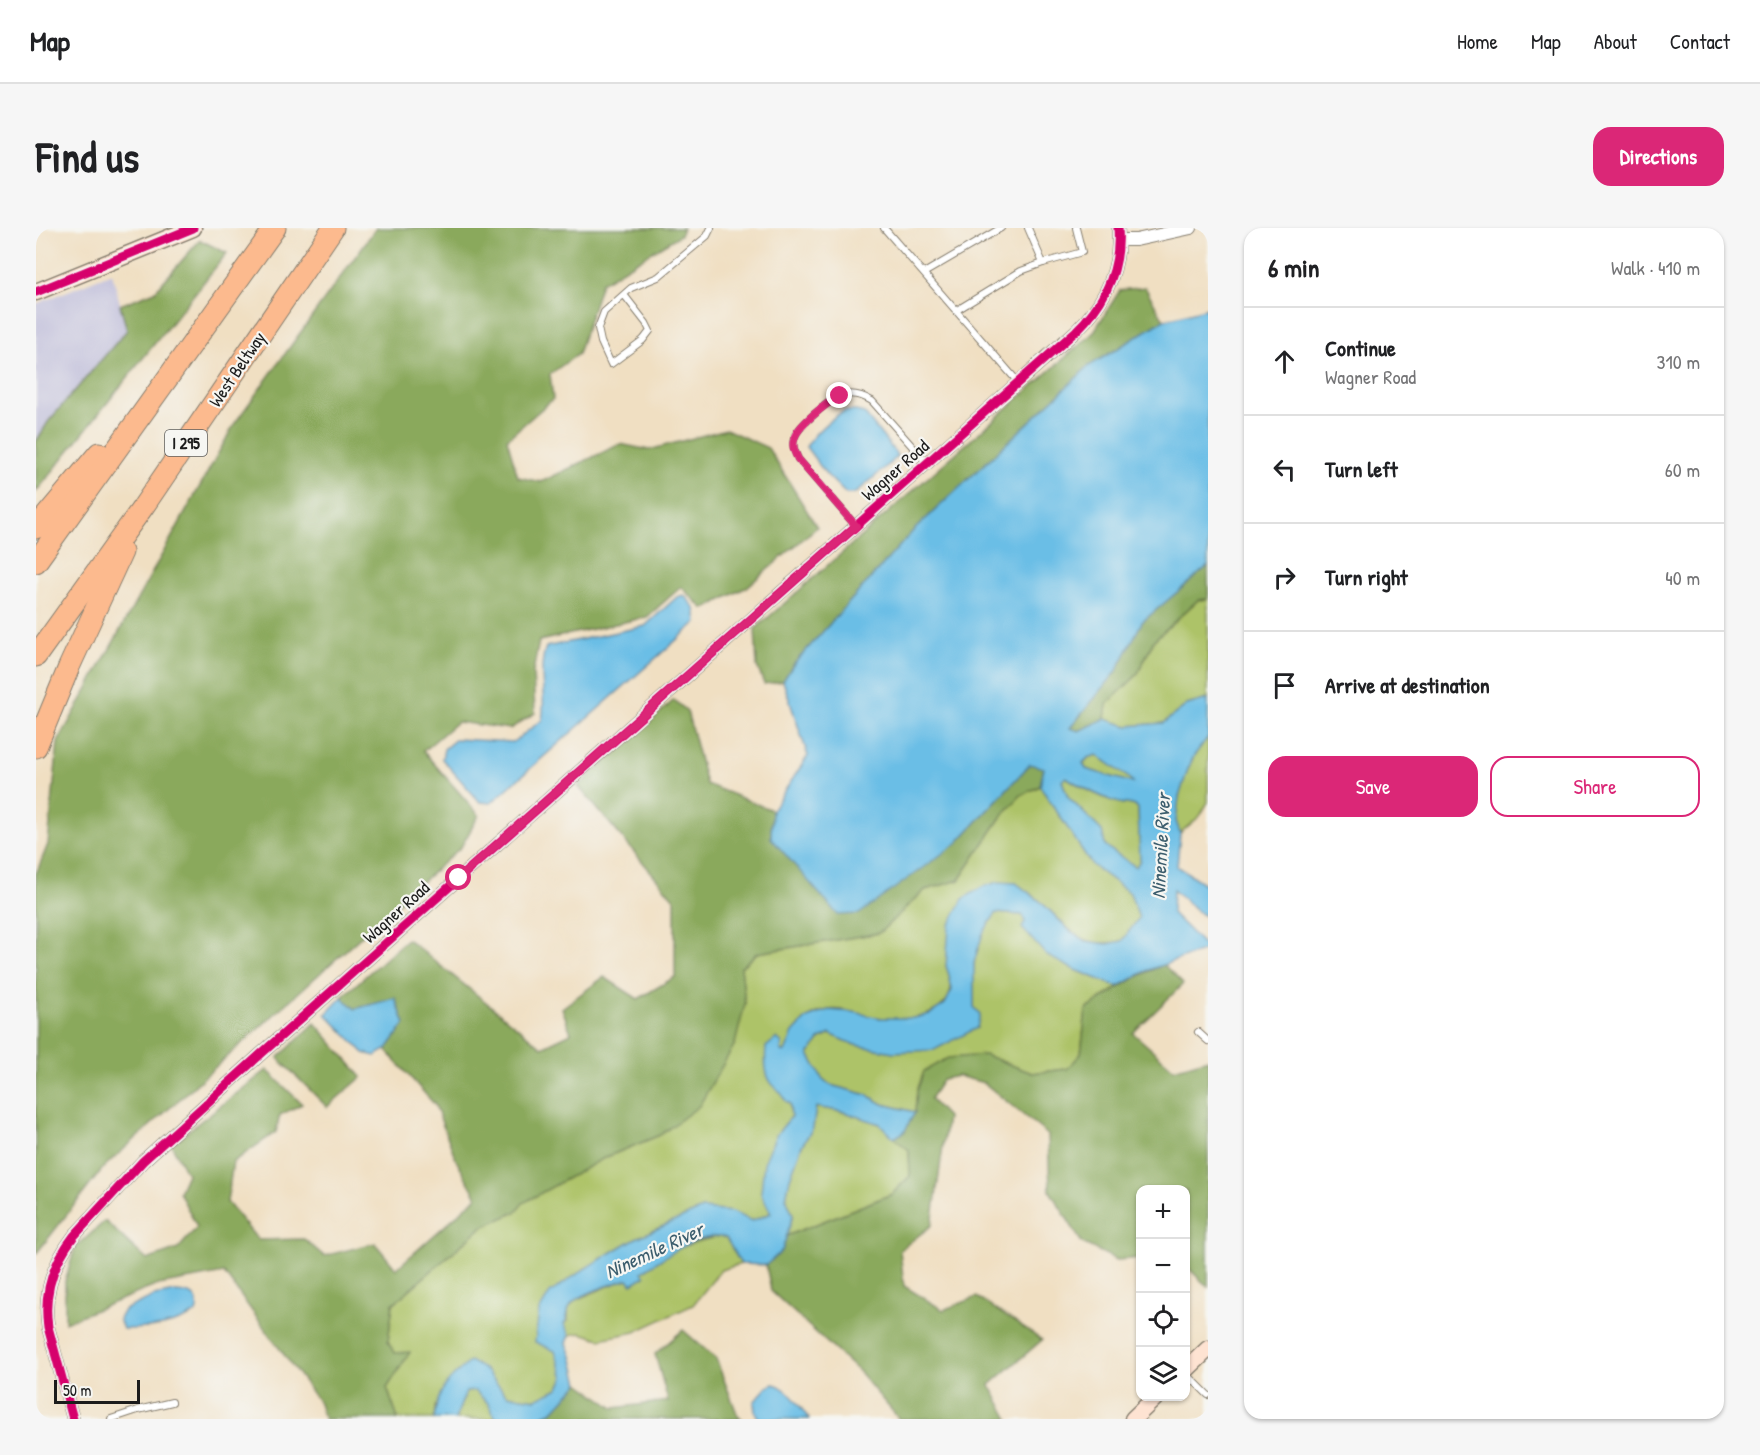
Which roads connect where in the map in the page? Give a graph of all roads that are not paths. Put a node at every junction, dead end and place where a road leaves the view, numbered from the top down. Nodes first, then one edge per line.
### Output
1 (193, 228) edge
2 (275, 228) edge
3 (333, 228) edge
4 (711, 228) edge
5 (884, 228) edge
6 (1001, 228) edge
7 (1028, 228) edge
8 (1076, 228) edge
9 (1191, 228) edge
10 (1118, 234) edge
11 (1042, 262) junction
12 (924, 273) junction
13 (36, 292) edge
14 (624, 296) junction
15 (957, 310) junction
16 (166, 379) junction
17 (1019, 382) junction
18 (927, 463) junction
19 (143, 507) junction
20 (856, 526) junction
21 (36, 528) edge
22 (36, 562) edge
23 (36, 656) edge
24 (36, 747) edge
25 (1198, 1032) dead end
26 (1208, 1041) edge
27 (1208, 1349) edge
28 (1190, 1367) edge
29 (1190, 1377) edge
30 (1208, 1395) edge
31 (1152, 1401) edge
32 (172, 1402) dead end
33 (73, 1419) edge
34 (111, 1419) edge
35 (1133, 1419) edge

1 - 13 street
2 - 16 highway
3 - 19 highway, West Beltway / I 295
4 - 14 lane
5 - 12 lane
6 - 12 lane
7 - 11 lane
8 - 11 lane
9 - 10 street
10 - 17 street, Wagner Road
11 - 15 lane
12 - 15 lane
14 - 14 lane
15 - 17 lane
16 - 21 highway
16 - 22 highway
17 - 18 street, Wagner Road
18 - 20 street, Wagner Road
18 - 20 lane
19 - 23 highway, West Beltway / I 295
19 - 24 highway
20 - 33 street, Wagner Road
25 - 26 lane
27 - 28 street
29 - 30 lane
31 - 35 street
32 - 34 lane

